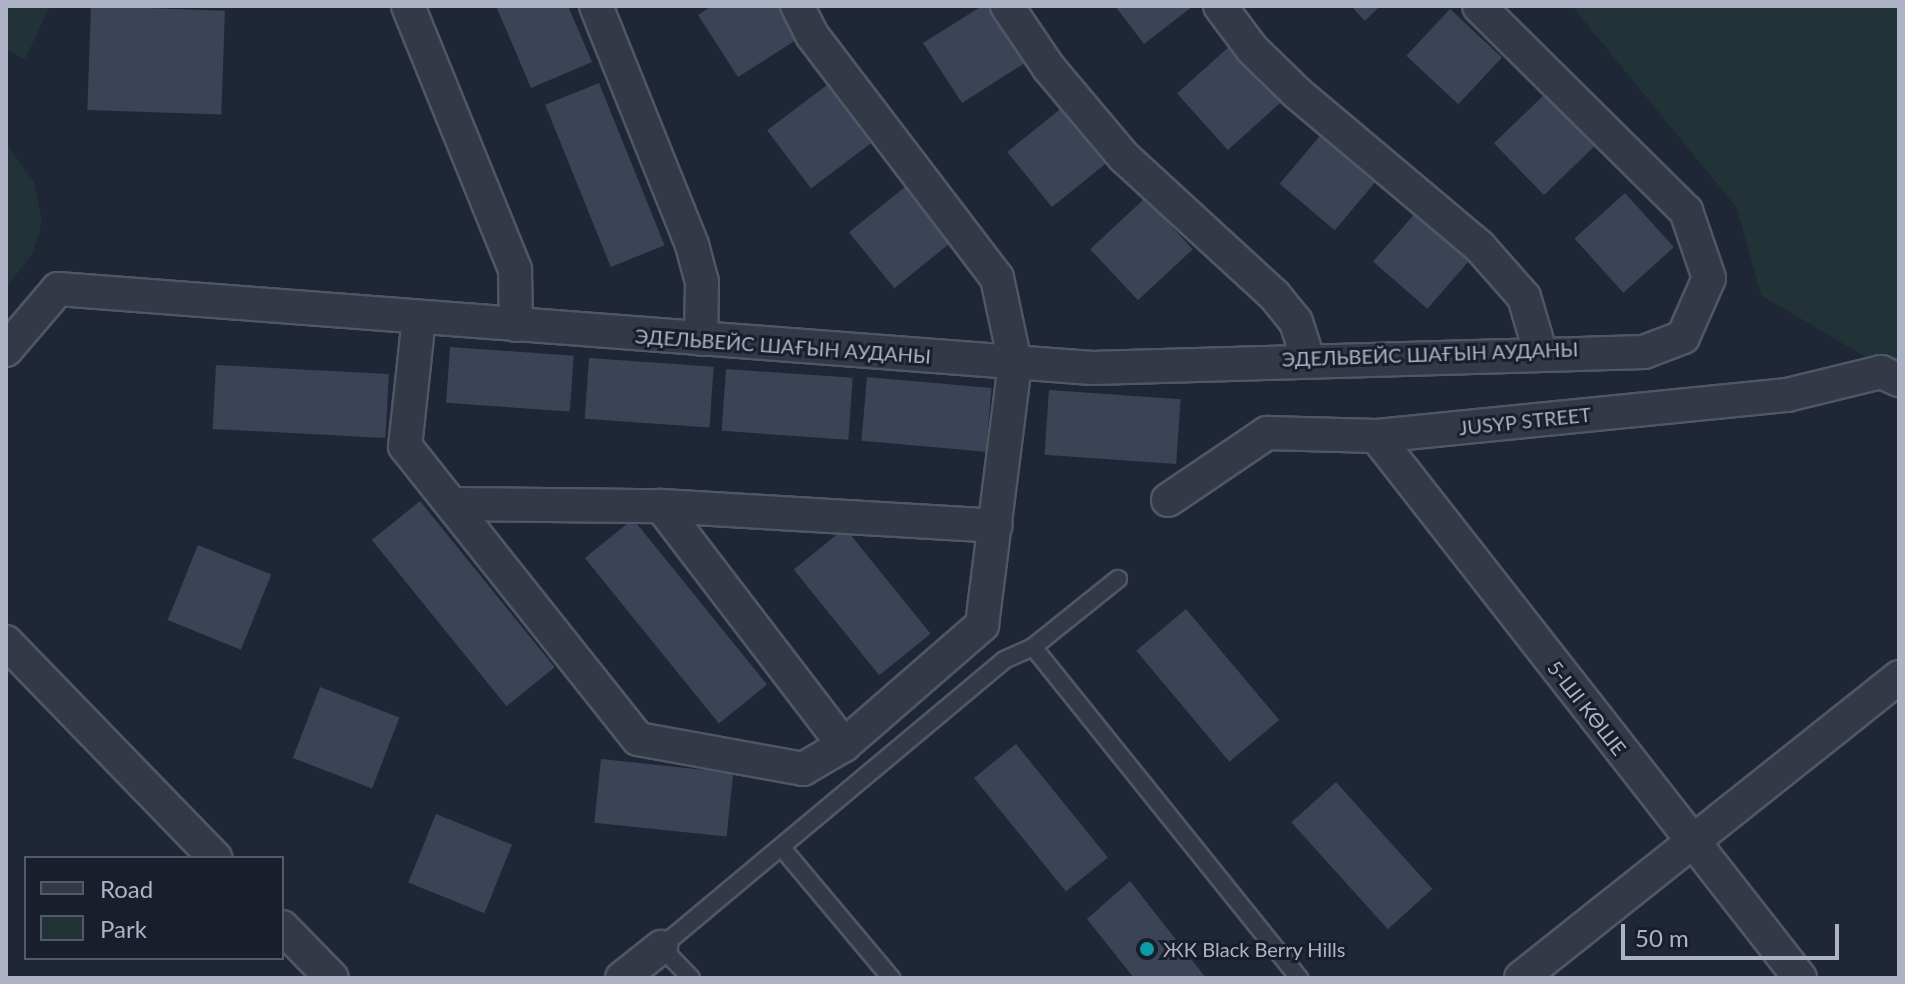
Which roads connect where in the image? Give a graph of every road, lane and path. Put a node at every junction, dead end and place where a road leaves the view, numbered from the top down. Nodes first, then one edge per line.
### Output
1 (408, 6) edge
2 (596, 6) edge
3 (797, 6) edge
4 (1007, 6) edge
5 (1220, 6) edge
6 (1479, 6) edge
7 (419, 318) junction
8 (516, 325) junction
9 (701, 339) junction
10 (6, 350) edge
11 (1540, 351) junction
12 (1308, 358) junction
13 (1015, 362) junction
14 (1899, 380) edge
15 (1376, 436) junction
16 (1168, 500) dead end
17 (455, 504) junction
18 (661, 506) junction
19 (995, 526) junction
20 (1118, 579) dead end
21 (6, 642) edge
22 (1033, 647) junction
23 (1899, 677) edge
24 (844, 745) junction
25 (1691, 842) junction
26 (782, 848) junction
27 (213, 856) edge
28 (284, 929) edge
29 (661, 947) junction
30 (332, 978) edge
31 (622, 978) edge
32 (691, 978) edge
33 (891, 978) edge
34 (1299, 978) edge
35 (1521, 978) edge
36 (1800, 978) edge

1 - 8 street
2 - 9 street
3 - 13 street
4 - 12 street
5 - 11 street
6 - 11 street, ЭДЕЛЬВЕЙС ШАҒЫН АУДАНЫ
7 - 8 street, ЭДЕЛЬВЕЙС ШАҒЫН АУДАНЫ
7 - 10 street, ЭДЕЛЬВЕЙС ШАҒЫН АУДАНЫ
7 - 17 street
8 - 9 street, ЭДЕЛЬВЕЙС ШАҒЫН АУДАНЫ
9 - 13 street, ЭДЕЛЬВЕЙС ШАҒЫН АУДАНЫ
11 - 12 street, ЭДЕЛЬВЕЙС ШАҒЫН АУДАНЫ
12 - 13 street, ЭДЕЛЬВЕЙС ШАҒЫН АУДАНЫ
13 - 19 street
14 - 15 street, JUSYP STREET
15 - 16 street, JUSYP STREET
15 - 25 street, 5-ШІ КӨШЕ
17 - 18 street
17 - 24 street
18 - 19 street
18 - 24 street
19 - 24 street
20 - 22 lane
21 - 27 street
22 - 26 lane
22 - 34 lane
23 - 25 street
25 - 35 street
25 - 36 street, 5-ШІ КӨШЕ
26 - 29 lane
26 - 33 lane
28 - 30 street
29 - 31 street
29 - 32 lane

